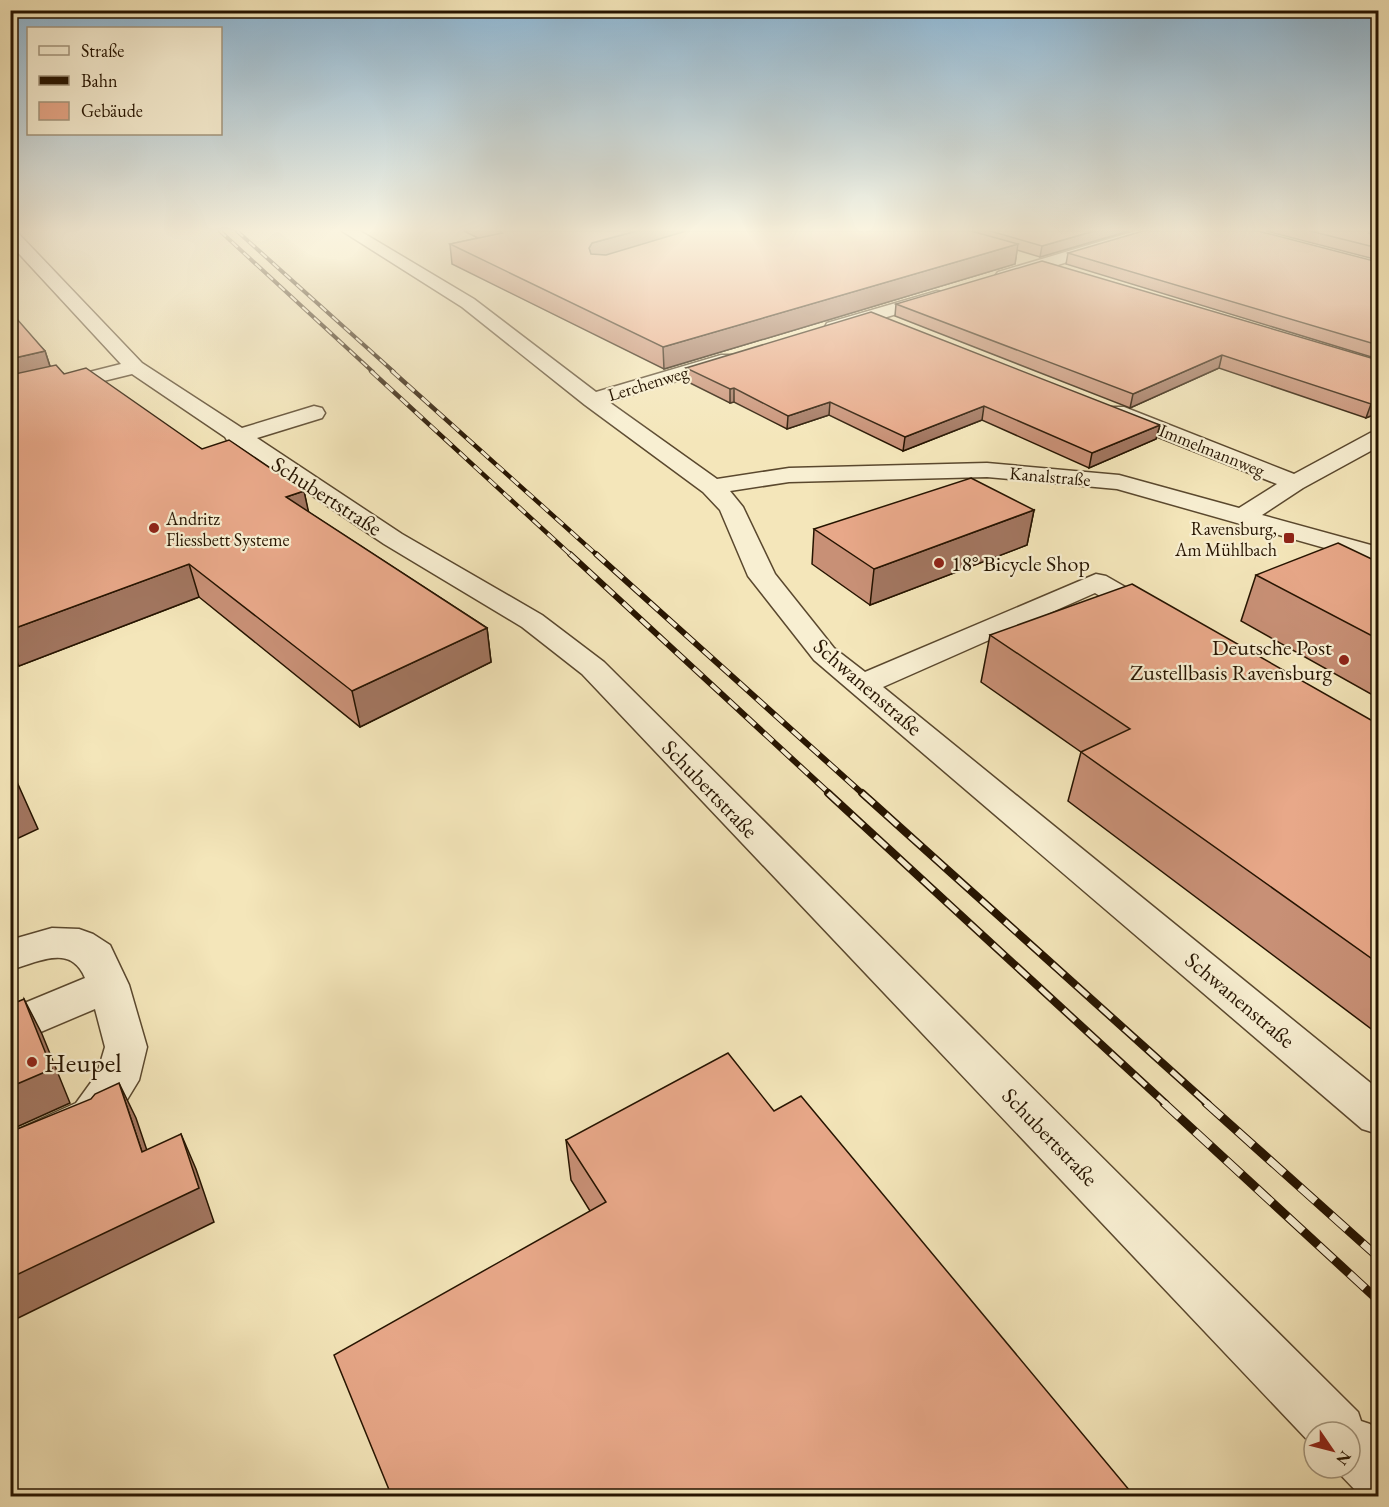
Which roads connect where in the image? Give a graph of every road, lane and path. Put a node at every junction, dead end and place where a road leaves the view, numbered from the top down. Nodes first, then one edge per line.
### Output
1 (73, 301) edge
2 (465, 301) edge
3 (920, 301) edge
4 (871, 316) junction
5 (905, 329) edge
6 (816, 332) edge
7 (749, 353) edge
8 (135, 367) junction
9 (10, 398) edge
10 (593, 400) junction
11 (1094, 404) edge
12 (314, 413) dead end
13 (236, 437) junction
14 (1378, 438) edge
15 (1295, 483) junction
16 (712, 487) junction
17 (1243, 516) junction
18 (1378, 555) edge
19 (1177, 629) edge
20 (861, 685) junction
21 (10, 954) edge
22 (109, 985) junction
23 (10, 1028) edge
24 (1378, 1115) edge
25 (10, 1155) edge
26 (1326, 1420) edge
27 (1362, 1456) edge
28 (1378, 1473) edge

1 - 8 street, Schubertstraße
2 - 10 street, Schwanenstraße
3 - 4 street
4 - 5 street
4 - 6 street
7 - 10 street, Lerchenweg
8 - 9 street
8 - 13 street, Schubertstraße
10 - 16 street, Schwanenstraße
11 - 15 street, Immelmannweg
12 - 13 street
13 - 26 street, Schubertstraße
14 - 15 street
15 - 17 street, Immelmannweg
16 - 17 street, Kanalstraße
16 - 20 street, Schwanenstraße
17 - 18 street, Kanalstraße
19 - 20 street
20 - 24 street, Schwanenstraße
21 - 22 street
22 - 23 street
22 - 25 street
27 - 28 street

